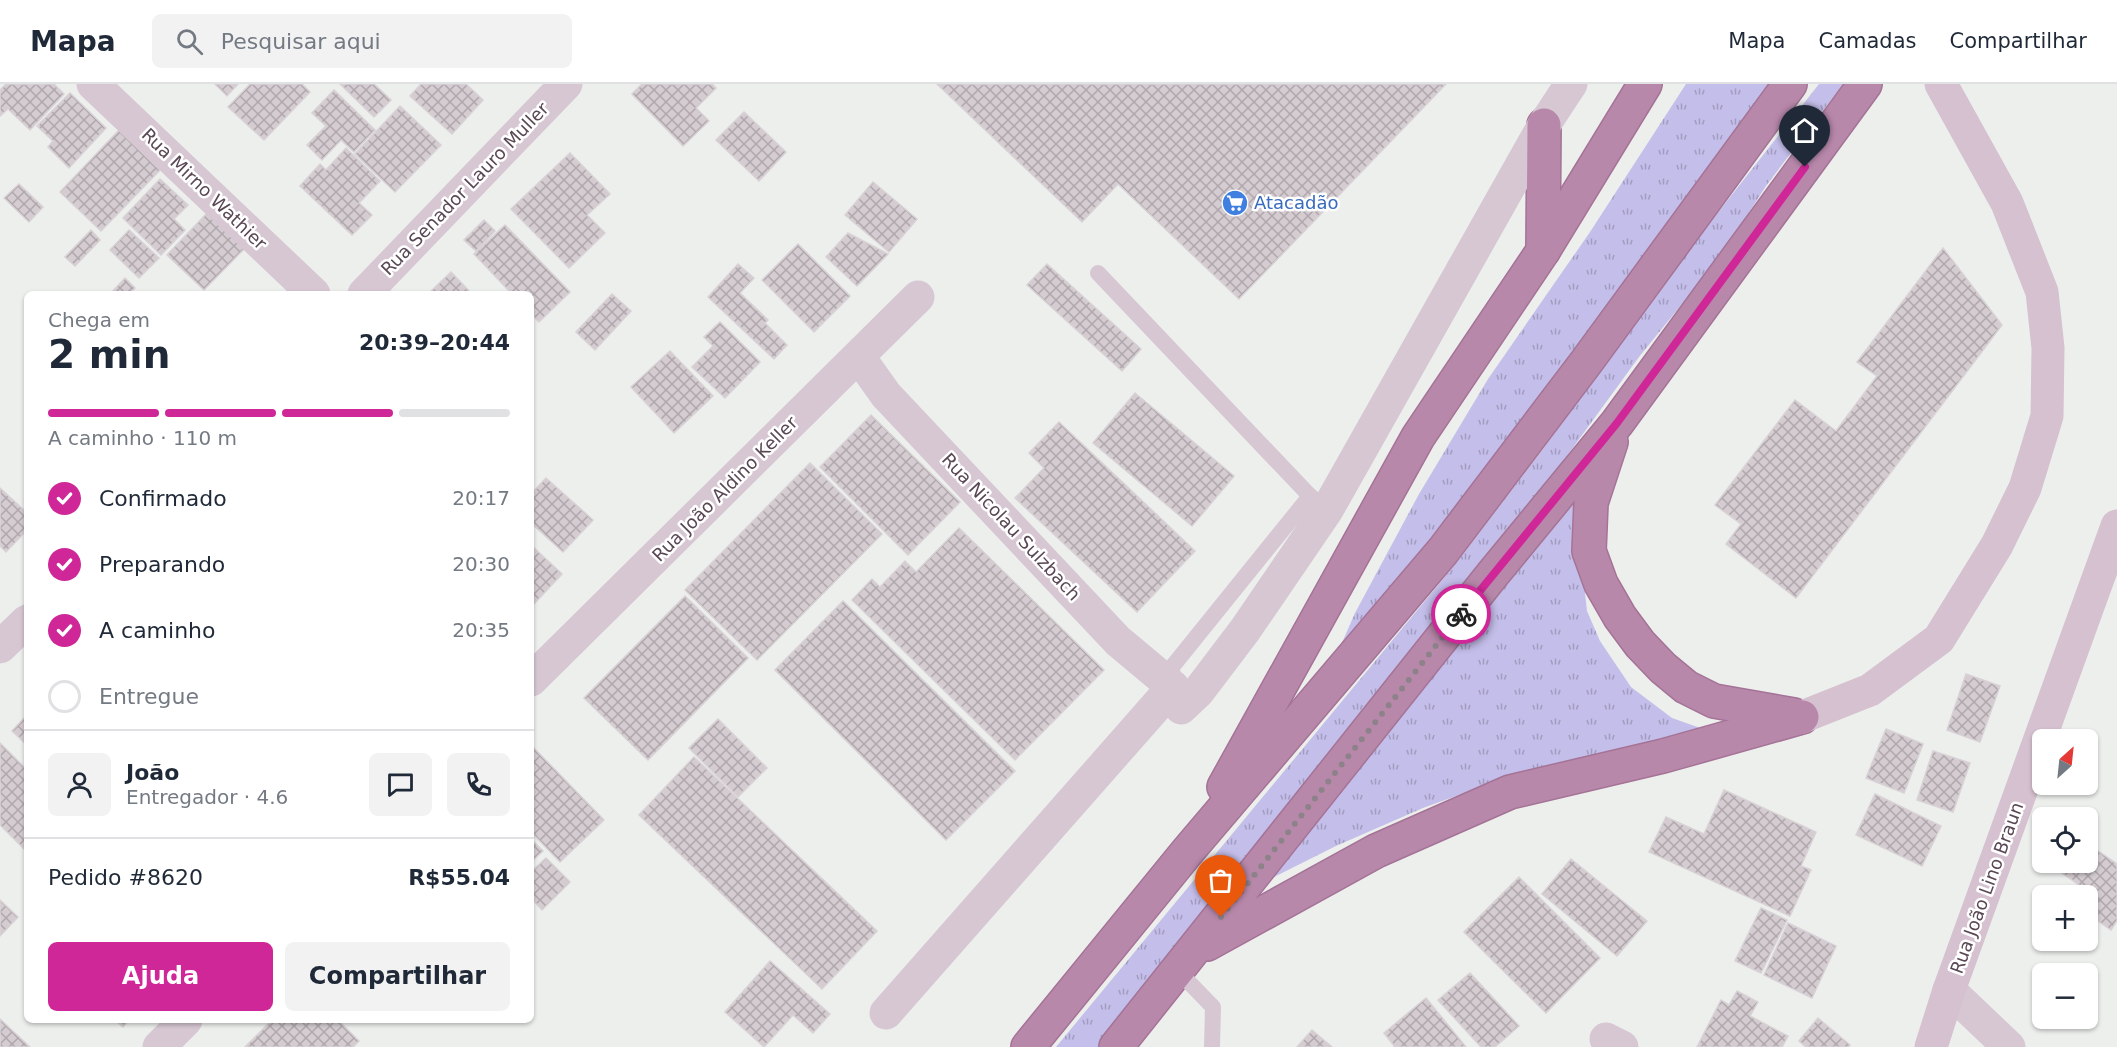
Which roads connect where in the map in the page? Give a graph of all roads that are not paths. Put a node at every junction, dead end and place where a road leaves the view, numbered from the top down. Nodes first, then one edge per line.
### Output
1 (93, 84) edge
2 (566, 84) edge
3 (1571, 84) edge
4 (1645, 84) edge
5 (1790, 84) edge
6 (1941, 84) edge
7 (1862, 89) edge
8 (1544, 125) junction
9 (1543, 251) junction
10 (1098, 273) dead end
11 (311, 291) edge
12 (367, 291) edge
13 (918, 297) dead end
14 (859, 357) junction
15 (1617, 423) junction
16 (1319, 503) junction
17 (2116, 532) edge
18 (2109, 576) edge
19 (24, 624) edge
20 (0, 647) edge
21 (534, 677) edge
22 (1181, 682) junction
23 (1802, 717) junction
24 (1187, 852) junction
25 (1185, 962) junction
26 (1949, 990) junction
27 (886, 1013) dead end
28 (183, 1023) edge
29 (159, 1047) edge
30 (1028, 1047) edge
31 (1116, 1047) edge
32 (1212, 1047) edge
33 (1931, 1047) edge
34 (2009, 1047) edge

1 - 11 street, Rua Mirno Wathier
2 - 12 street, Rua Senador Lauro Muller
3 - 8 street
4 - 9 highway
5 - 24 highway
6 - 23 street
7 - 15 highway
8 - 9 highway
8 - 16 street
9 - 24 highway
10 - 16 lane
13 - 14 street, Rua João Aldino Keller
14 - 21 street, Rua João Aldino Keller
14 - 22 street, Rua Nicolau Sulzbach
15 - 23 highway
15 - 25 highway
16 - 22 street
17 - 18 street, Rua João Lino Braun
18 - 26 street, Rua João Lino Braun
19 - 20 street
22 - 27 street
23 - 25 highway
24 - 30 highway
25 - 31 highway
25 - 32 lane
26 - 33 street, Rua João Lino Braun
26 - 34 street
28 - 29 street

